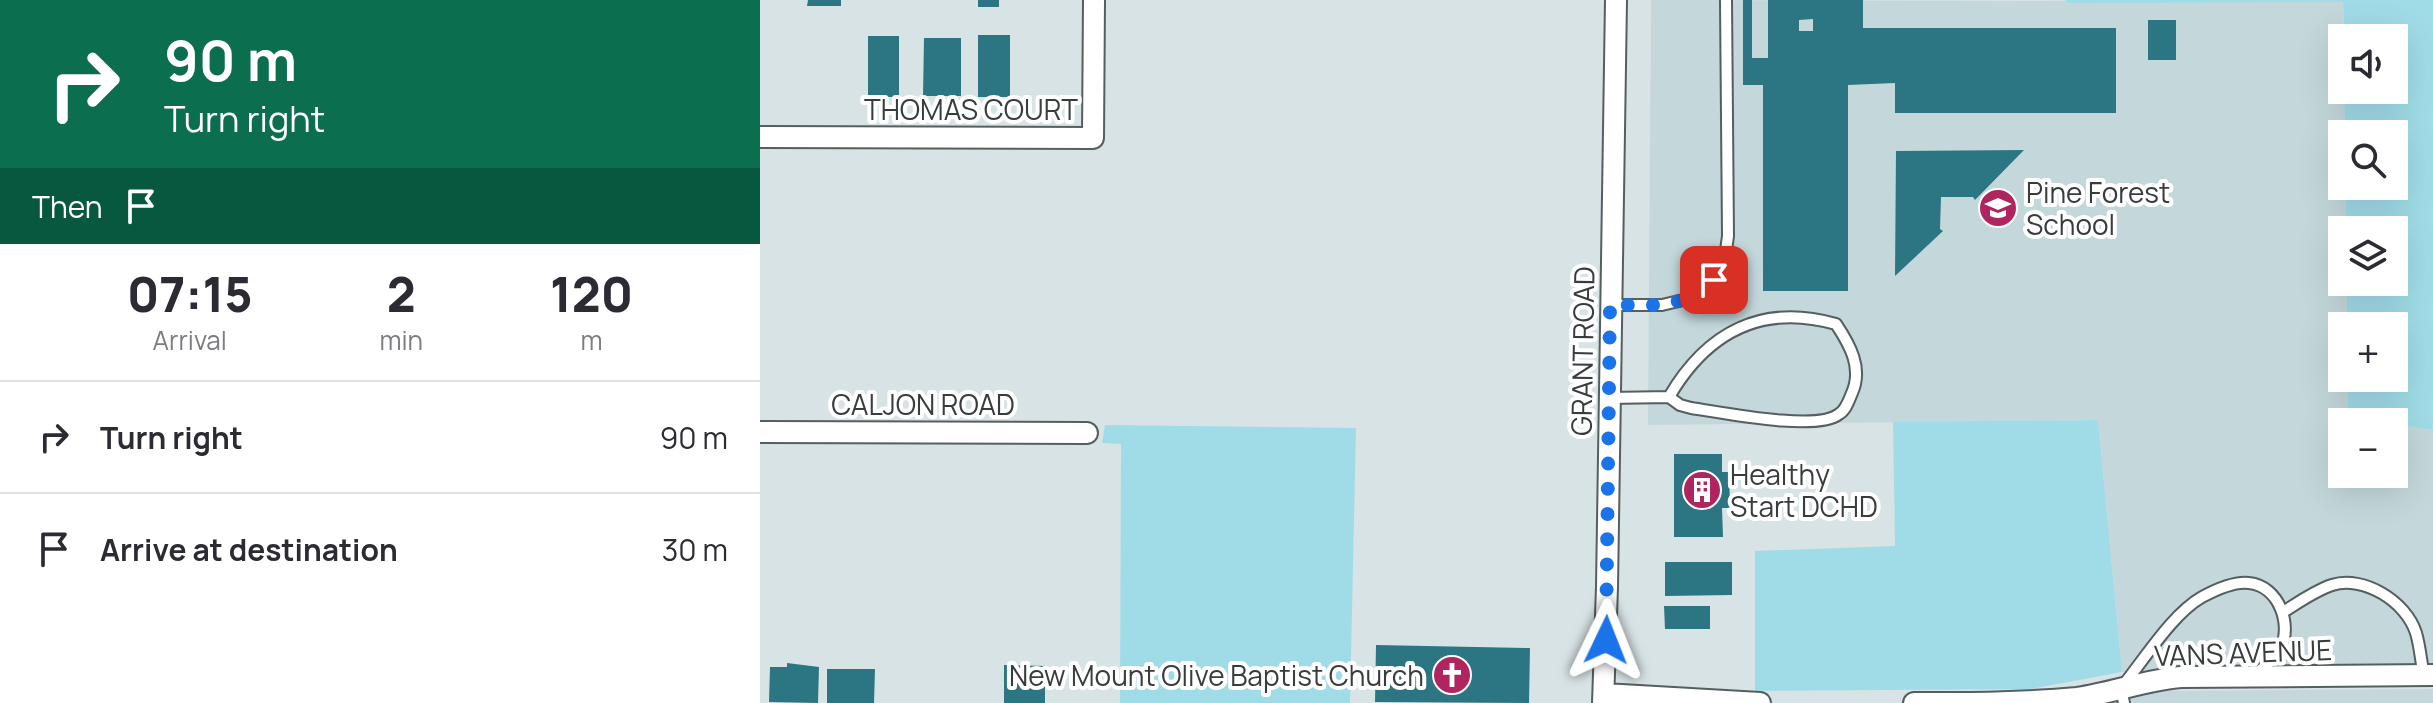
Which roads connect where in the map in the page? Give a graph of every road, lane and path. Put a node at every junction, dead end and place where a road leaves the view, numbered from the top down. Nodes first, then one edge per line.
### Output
1 (1094, 0) edge
2 (1616, 0) edge
3 (1726, 0) edge
4 (760, 137) edge
5 (1610, 305) junction
6 (1669, 397) junction
7 (1609, 398) junction
8 (760, 432) edge
9 (1087, 433) dead end
10 (2283, 612) junction
11 (2428, 676) edge
12 (2253, 677) junction
13 (2123, 696) edge
14 (1603, 699) edge
15 (1760, 703) edge
16 (1914, 703) edge

1 - 4 street, THOMAS COURT
2 - 5 street, GRANT ROAD
3 - 5 lane
5 - 7 street, GRANT ROAD
6 - 6 lane
6 - 7 lane
7 - 14 street, GRANT ROAD
8 - 9 street, CALJON ROAD
10 - 11 lane
10 - 12 lane
10 - 13 lane
11 - 12 street, VANS AVENUE
12 - 13 street, VANS AVENUE
13 - 16 street, VANS AVENUE
14 - 15 street

